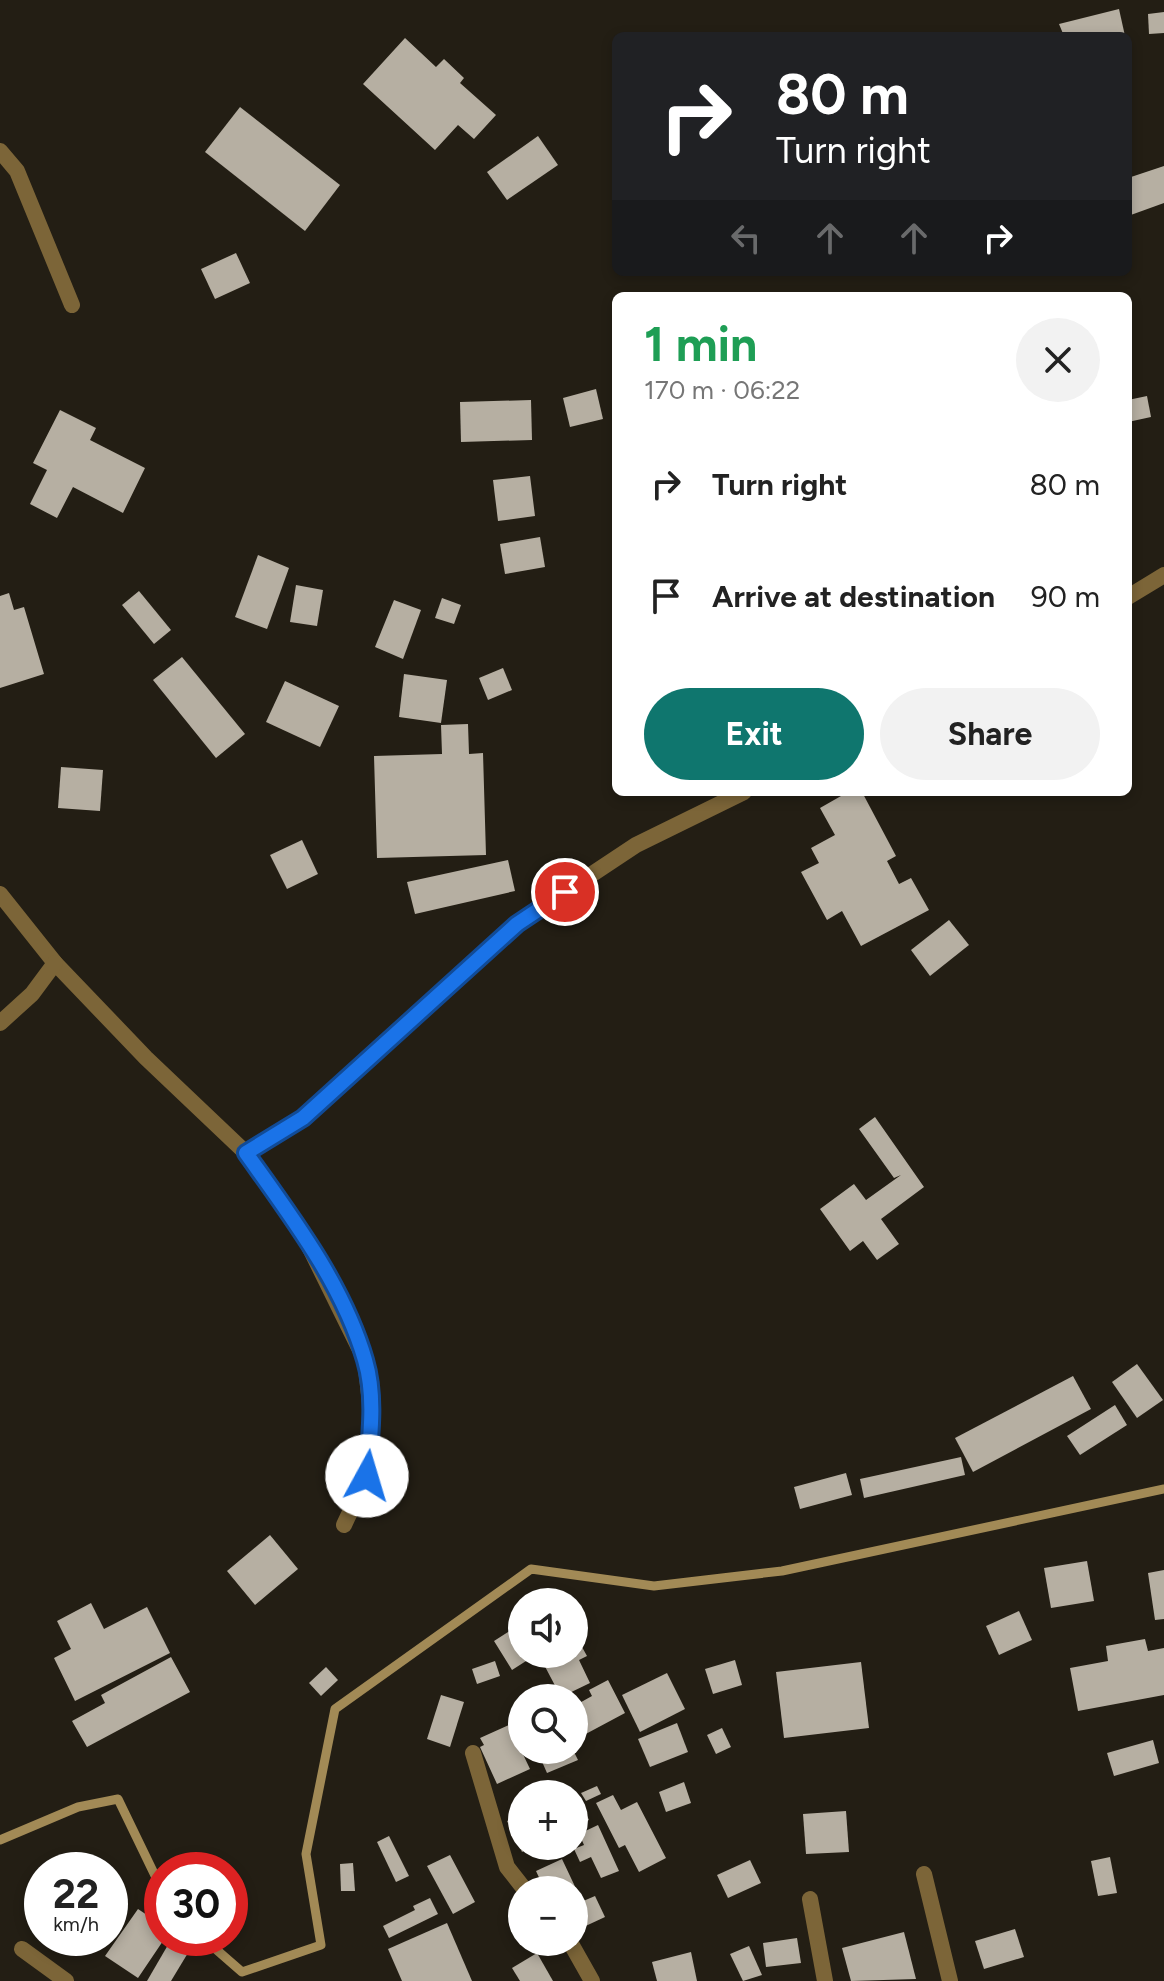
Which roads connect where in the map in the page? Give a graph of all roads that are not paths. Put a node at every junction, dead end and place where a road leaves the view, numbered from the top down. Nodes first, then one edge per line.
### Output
1 (0, 151) edge
2 (72, 305) dead end
3 (1164, 575) edge
4 (1132, 595) edge
5 (736, 796) edge
6 (0, 894) edge
7 (55, 963) junction
8 (0, 1023) edge
9 (246, 1153) junction
10 (344, 1525) dead end
11 (473, 1753) dead end
12 (924, 1874) dead end
13 (514, 1876) edge
14 (810, 1899) dead end
15 (22, 1949) dead end
16 (578, 1956) edge
17 (66, 1981) edge
18 (592, 1981) edge
19 (825, 1981) edge
20 (950, 1981) edge

1 - 2 street
3 - 4 street
5 - 9 street
6 - 7 street
7 - 8 street
7 - 9 street
9 - 10 street
11 - 13 street
12 - 20 street
14 - 19 street
15 - 17 street
16 - 18 street

